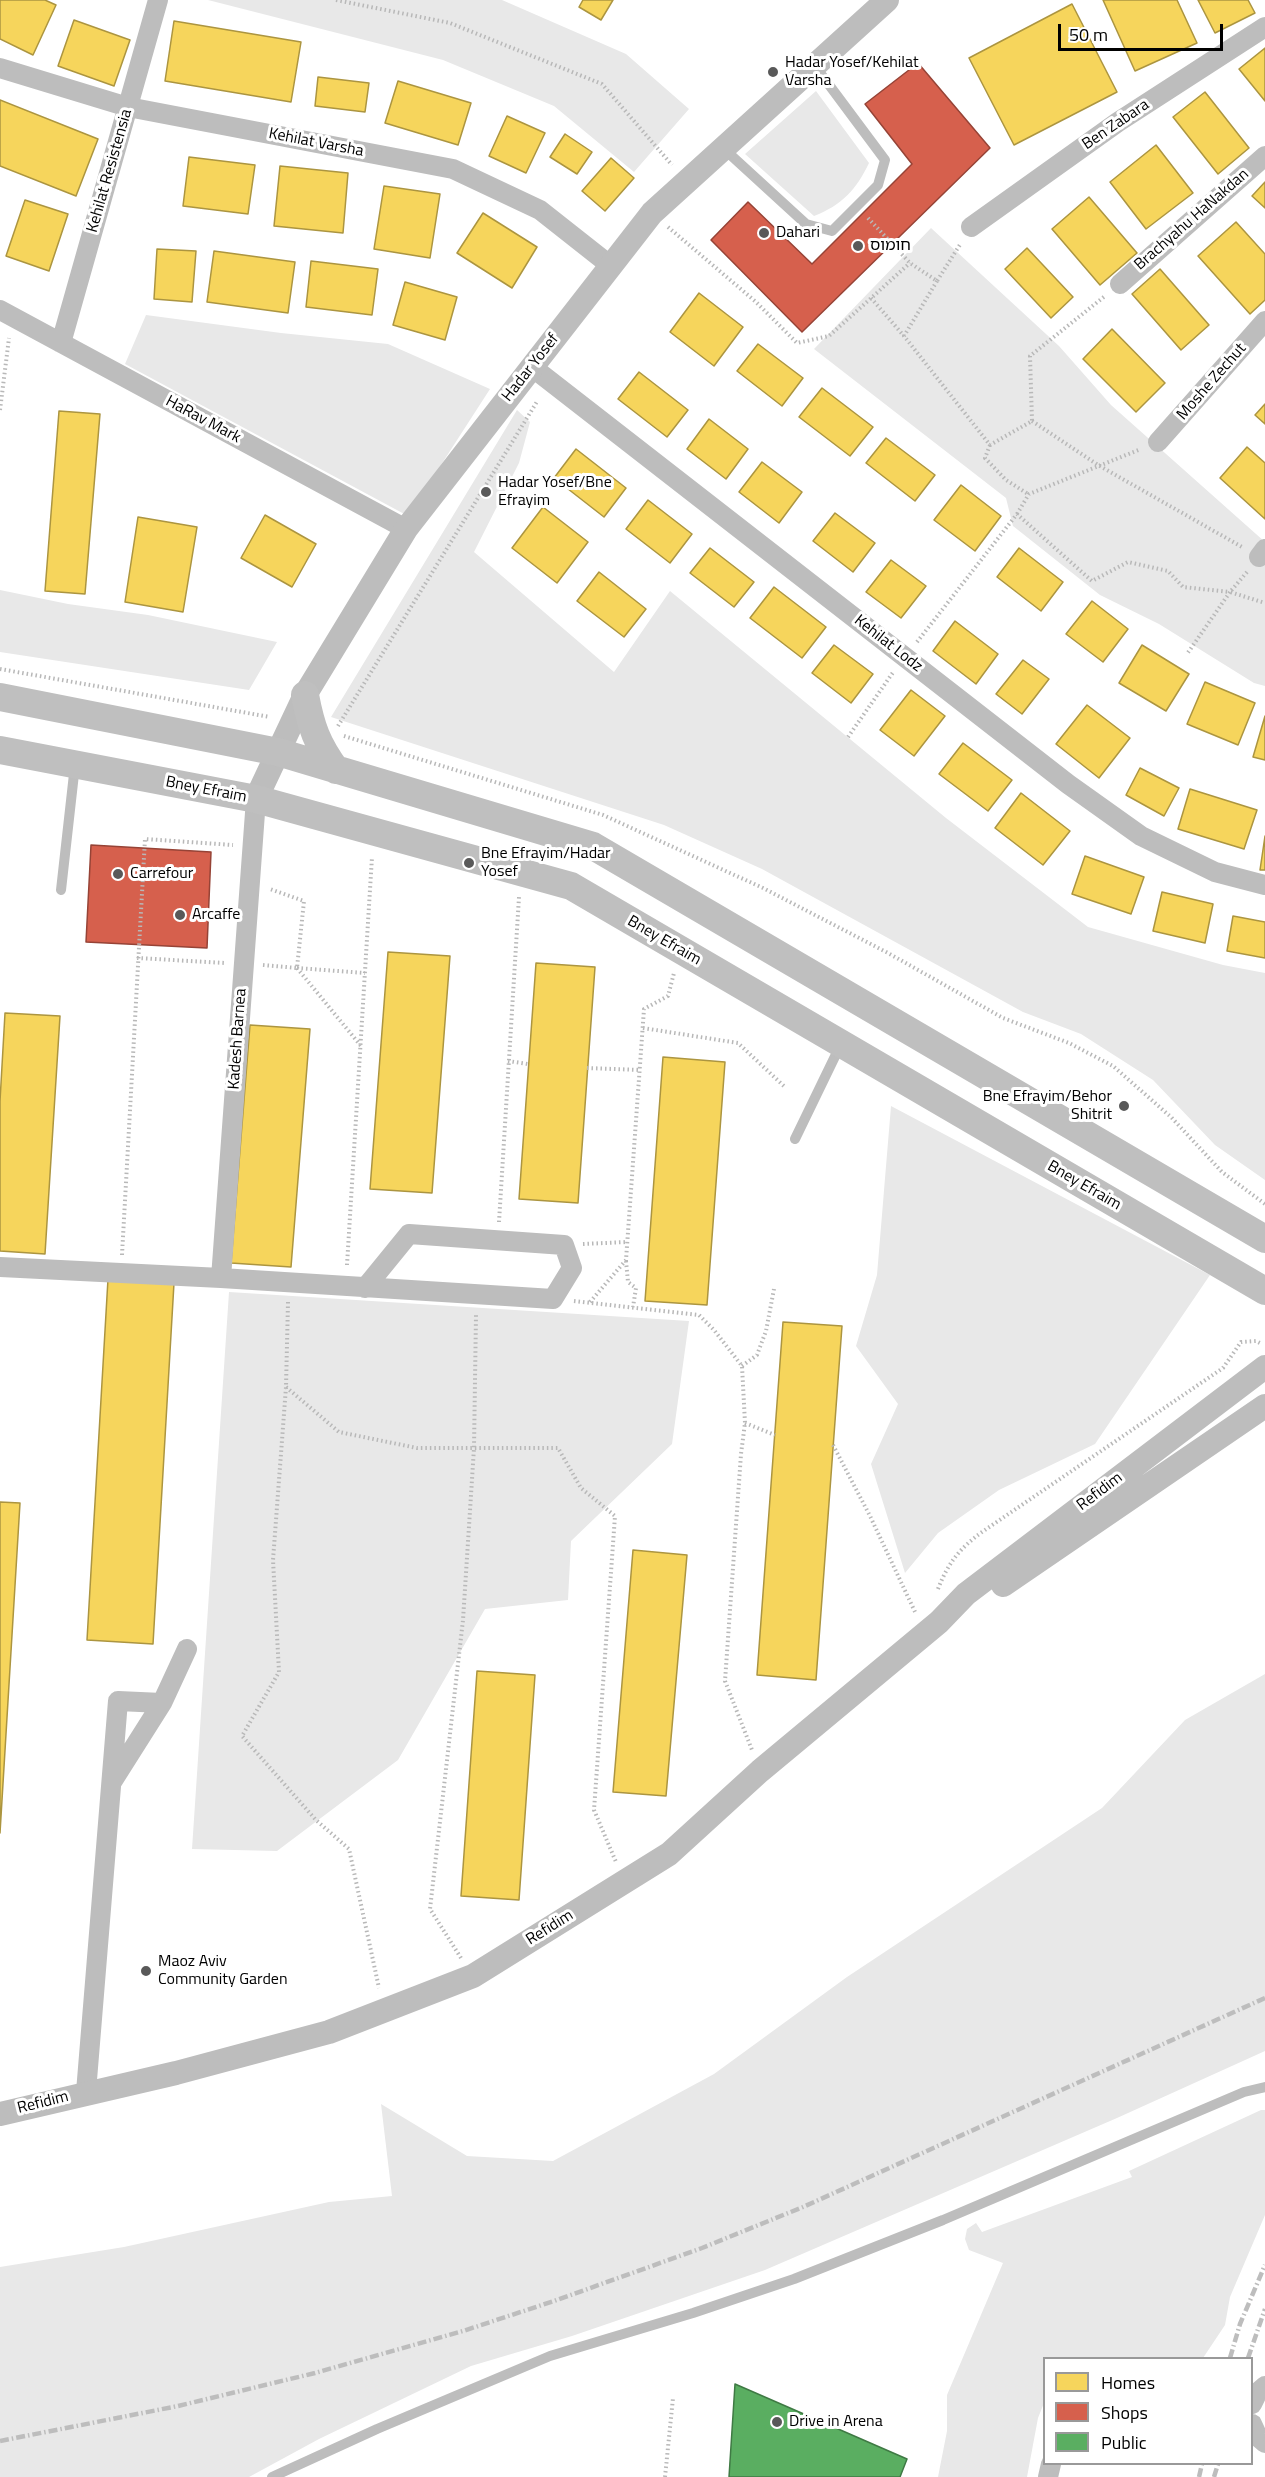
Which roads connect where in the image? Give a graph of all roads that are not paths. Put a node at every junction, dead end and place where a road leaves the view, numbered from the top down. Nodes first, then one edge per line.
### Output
1 (158, 0) edge
2 (887, 0) edge
3 (1265, 27) edge
4 (815, 65) junction
5 (0, 68) edge
6 (128, 107) junction
7 (723, 148) junction
8 (1265, 156) edge
9 (970, 227) road end
10 (611, 266) junction
11 (1120, 284) road end
12 (6, 314) edge
13 (1265, 321) edge
14 (61, 343) junction
15 (541, 374) junction
16 (1158, 442) road end
17 (406, 529) junction
18 (305, 695) junction
19 (0, 696) edge
20 (0, 750) edge
21 (278, 752) junction
22 (75, 765) junction
23 (336, 770) junction
24 (256, 800) junction
25 (1265, 885) edge
26 (61, 890) dead end
27 (841, 1044) junction
28 (795, 1139) dead end
29 (1265, 1239) edge
30 (0, 1267) edge
31 (221, 1278) junction
32 (355, 1288) junction
33 (1265, 1291) edge
34 (1265, 1367) edge
35 (1265, 1406) edge
36 (931, 1615) junction
37 (187, 1649) dead end
38 (162, 1703) junction
39 (112, 1782) junction
40 (1265, 2087) edge
41 (86, 2092) junction
42 (0, 2114) edge
43 (1265, 2386) edge
44 (1253, 2401) edge
45 (1253, 2428) edge
46 (1265, 2443) edge
47 (272, 2477) edge

1 - 6 street, Kehilat Resistensia
2 - 4 street, Hadar Yosef
3 - 9 street, Ben Zabara
4 - 7 street, Hadar Yosef
4 - 7 lane
5 - 6 street, Kehilat Varsha
6 - 10 street, Kehilat Varsha
6 - 14 street, Kehilat Resistensia
7 - 10 street, Hadar Yosef
8 - 11 street, Brachyahu HaNakdan
10 - 15 street, Hadar Yosef
12 - 14 street, HaRav Mark
13 - 16 street, Moshe Zechut
14 - 17 street, HaRav Mark
15 - 17 street, Hadar Yosef
15 - 25 street, Kehilat Lodz
17 - 18 street, Hadar Yosef
18 - 21 street, Hadar Yosef
18 - 23 main road
19 - 21 main road
20 - 22 main road, Bney Efraim
21 - 23 main road
21 - 24 street, Hadar Yosef
22 - 24 main road, Bney Efraim
22 - 26 lane
23 - 29 main road
24 - 27 main road, Bney Efraim
24 - 31 street, Kadesh Barnea
27 - 28 lane
27 - 33 main road, Bney Efraim
30 - 31 street
31 - 32 street
32 - 32 street
34 - 36 street, Refidim
35 - 36 street, Refidim
36 - 41 street, Refidim
37 - 38 street, Refidim
38 - 39 street, Refidim
38 - 39 street, Refidim
39 - 41 street, Refidim
40 - 47 lane
41 - 42 street, Refidim
43 - 44 street
45 - 46 street

